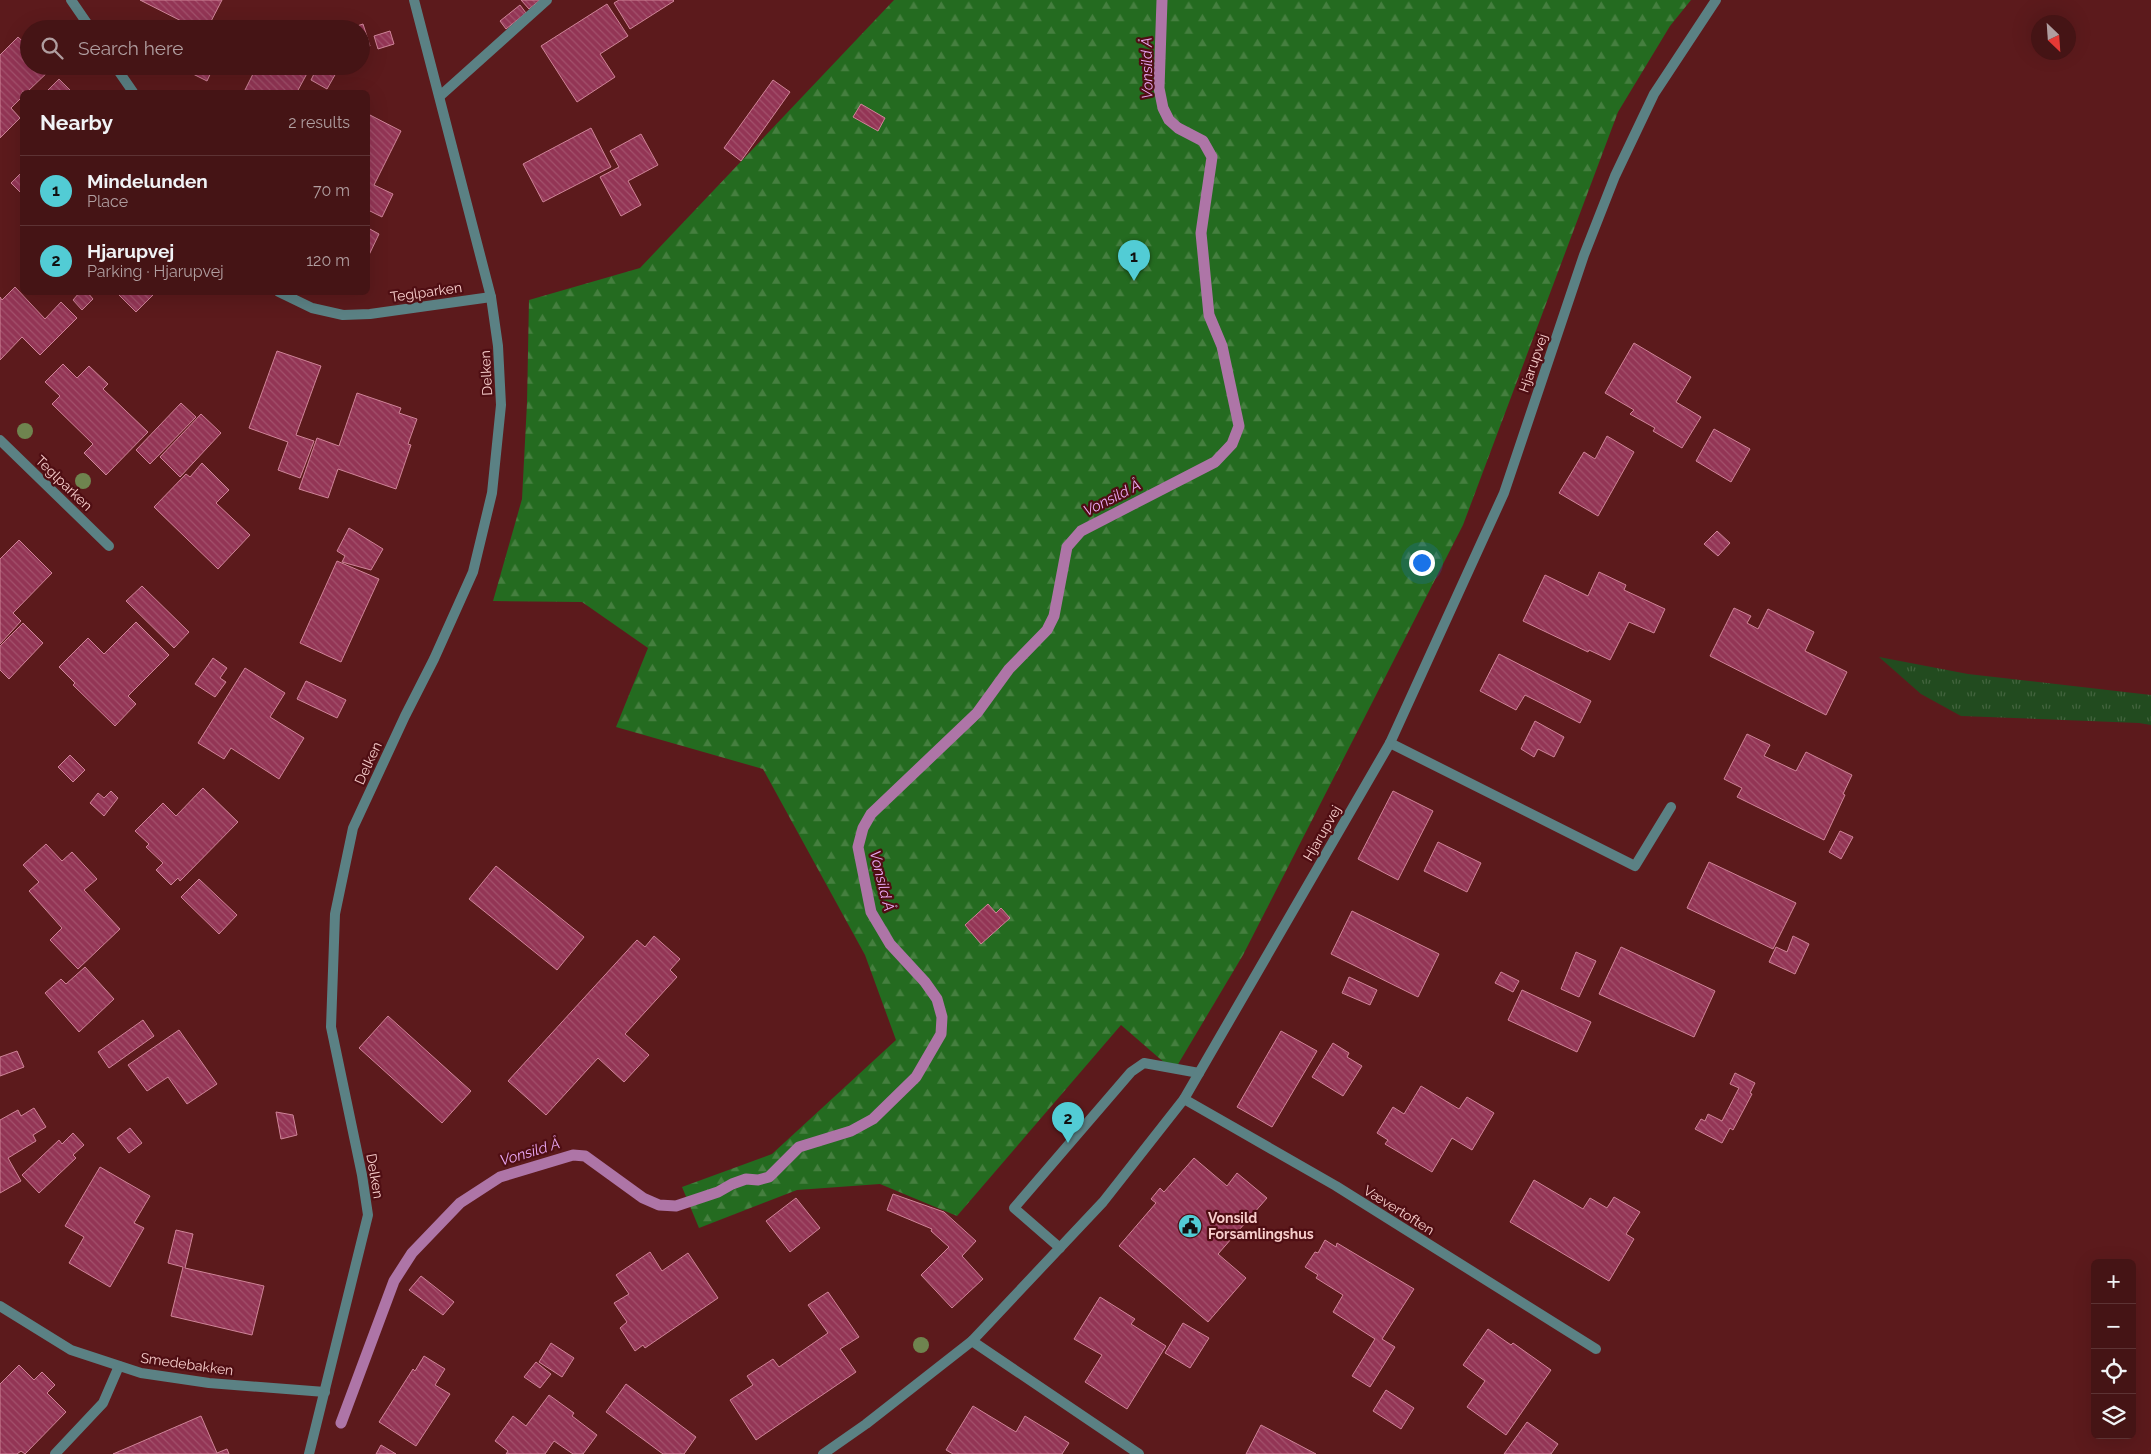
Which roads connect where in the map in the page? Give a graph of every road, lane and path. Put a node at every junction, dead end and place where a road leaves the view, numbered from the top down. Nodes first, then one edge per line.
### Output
1 (71, 0) edge
2 (414, 0) edge
3 (547, 0) edge
4 (1716, 0) edge
5 (84, 20) edge
6 (122, 75) edge
7 (132, 90) edge
8 (440, 96) junction
9 (285, 295) edge
10 (491, 297) junction
11 (0, 440) edge
12 (110, 546) dead end
13 (1390, 743) junction
14 (1671, 807) dead end
15 (1199, 1073) junction
16 (1184, 1099) junction
17 (1060, 1248) junction
18 (0, 1306) edge
19 (972, 1341) junction
20 (1596, 1349) dead end
21 (119, 1366) junction
22 (325, 1392) junction
23 (55, 1454) edge
24 (309, 1454) edge
25 (823, 1454) edge
26 (1139, 1454) edge

1 - 5 street
2 - 8 street, Delken
3 - 8 street
4 - 13 street, Hjarupvej
6 - 7 street
8 - 10 street, Delken
9 - 10 street, Teglparken
10 - 22 street, Delken
11 - 12 street, Teglparken
13 - 14 street
13 - 15 street, Hjarupvej
15 - 16 street, Hjarupvej
15 - 17 street
16 - 17 street, Hjarupvej
16 - 20 street, Vævertoften
17 - 19 street, Hjarupvej
18 - 21 street, Smedebakken
19 - 25 street, Hjarupvej
19 - 26 street
21 - 22 street, Smedebakken
21 - 23 street
22 - 24 street, Delken

